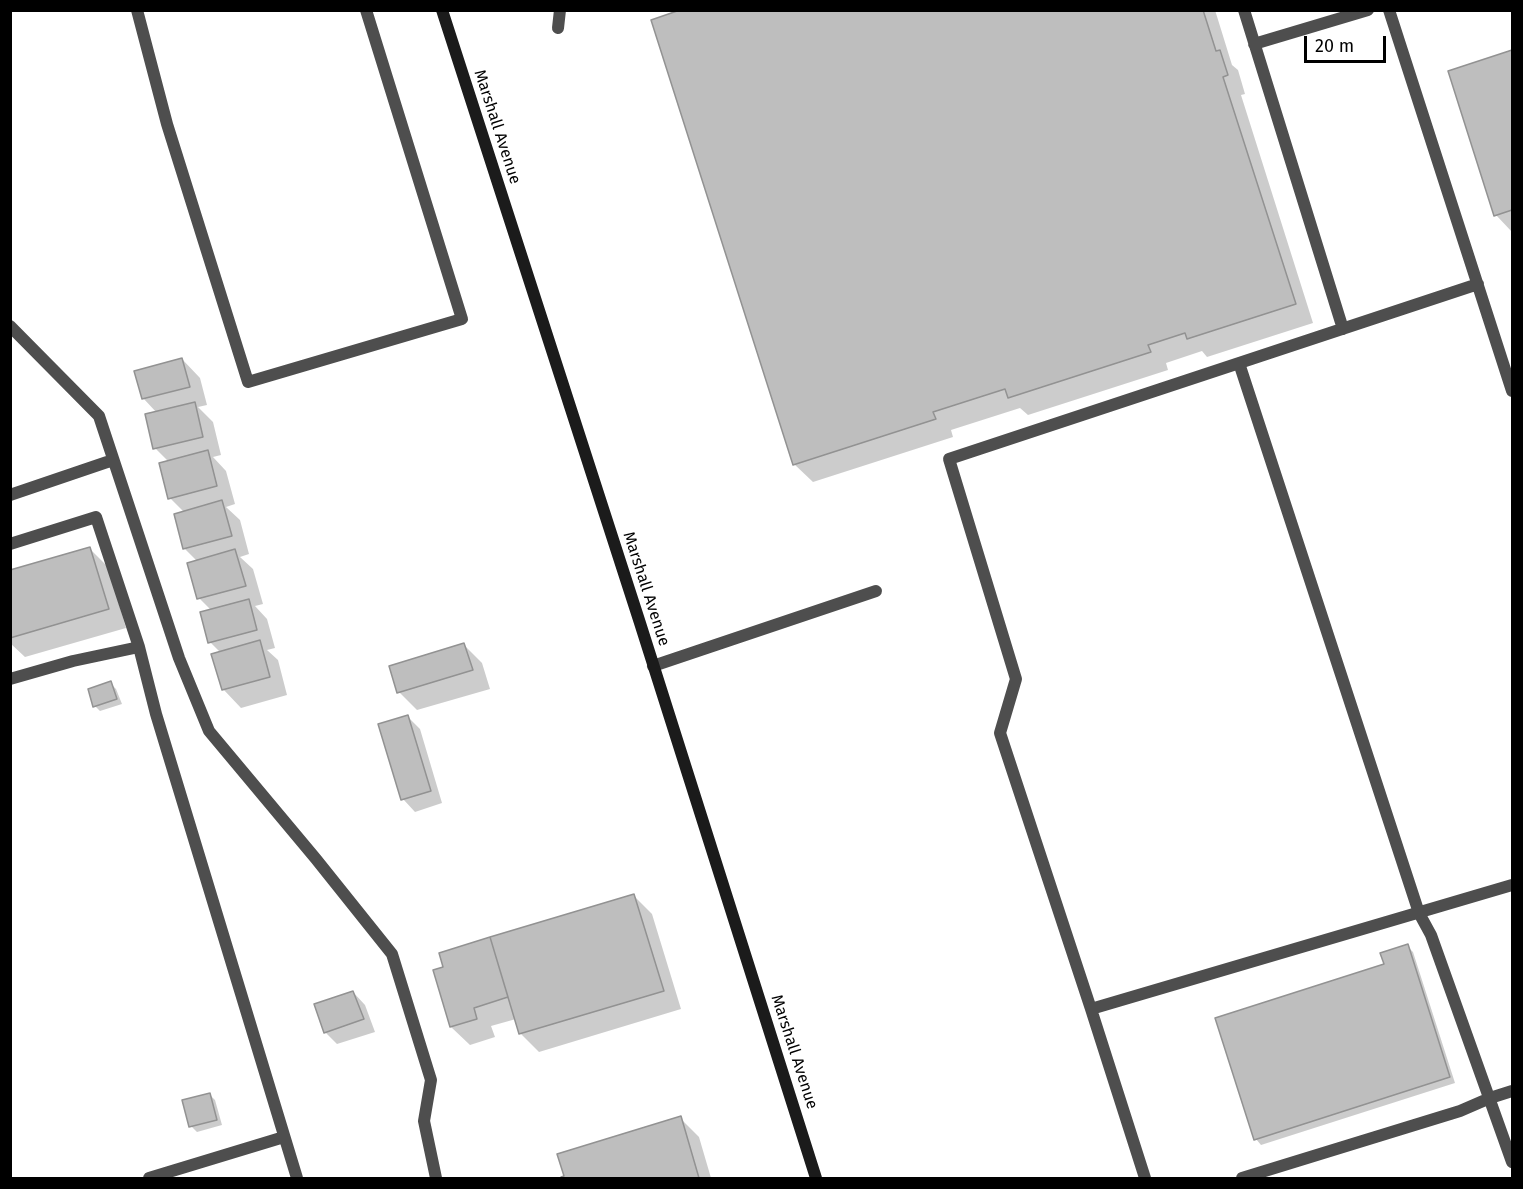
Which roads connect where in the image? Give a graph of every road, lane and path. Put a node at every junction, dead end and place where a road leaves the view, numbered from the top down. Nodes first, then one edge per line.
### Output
1 (137, 10) edge
2 (366, 10) edge
3 (442, 10) edge
4 (560, 10) edge
5 (1244, 10) edge
6 (1368, 10) edge
7 (1389, 10) edge
8 (558, 28) dead end
9 (1254, 44) junction
10 (1478, 284) junction
11 (10, 326) edge
12 (1343, 329) junction
13 (1508, 362) edge
14 (1239, 363) junction
15 (1512, 391) edge
16 (113, 460) junction
17 (10, 495) edge
18 (10, 544) edge
19 (876, 591) dead end
20 (140, 647) junction
21 (653, 666) junction
22 (10, 679) edge
23 (1512, 885) edge
24 (1419, 913) junction
25 (1091, 1009) junction
26 (1512, 1091) edge
27 (1490, 1098) junction
28 (284, 1137) junction
29 (1512, 1162) edge
30 (148, 1179) edge
31 (297, 1179) edge
32 (436, 1179) edge
33 (816, 1179) edge
34 (1145, 1179) edge
35 (1242, 1179) edge

1 - 2 lane
3 - 21 street, Marshall Avenue
4 - 8 lane
5 - 9 lane
6 - 9 lane
7 - 10 lane
9 - 12 lane
10 - 12 lane
10 - 13 lane
11 - 16 lane
12 - 14 lane
13 - 15 lane
14 - 24 lane
14 - 25 lane
16 - 17 lane
16 - 32 lane
18 - 20 lane
19 - 21 lane
20 - 22 lane
20 - 28 lane
21 - 33 street, Marshall Avenue
23 - 24 lane
24 - 25 lane
24 - 27 lane
25 - 34 lane
26 - 27 lane
27 - 29 lane
27 - 35 lane
28 - 30 lane
28 - 31 lane

